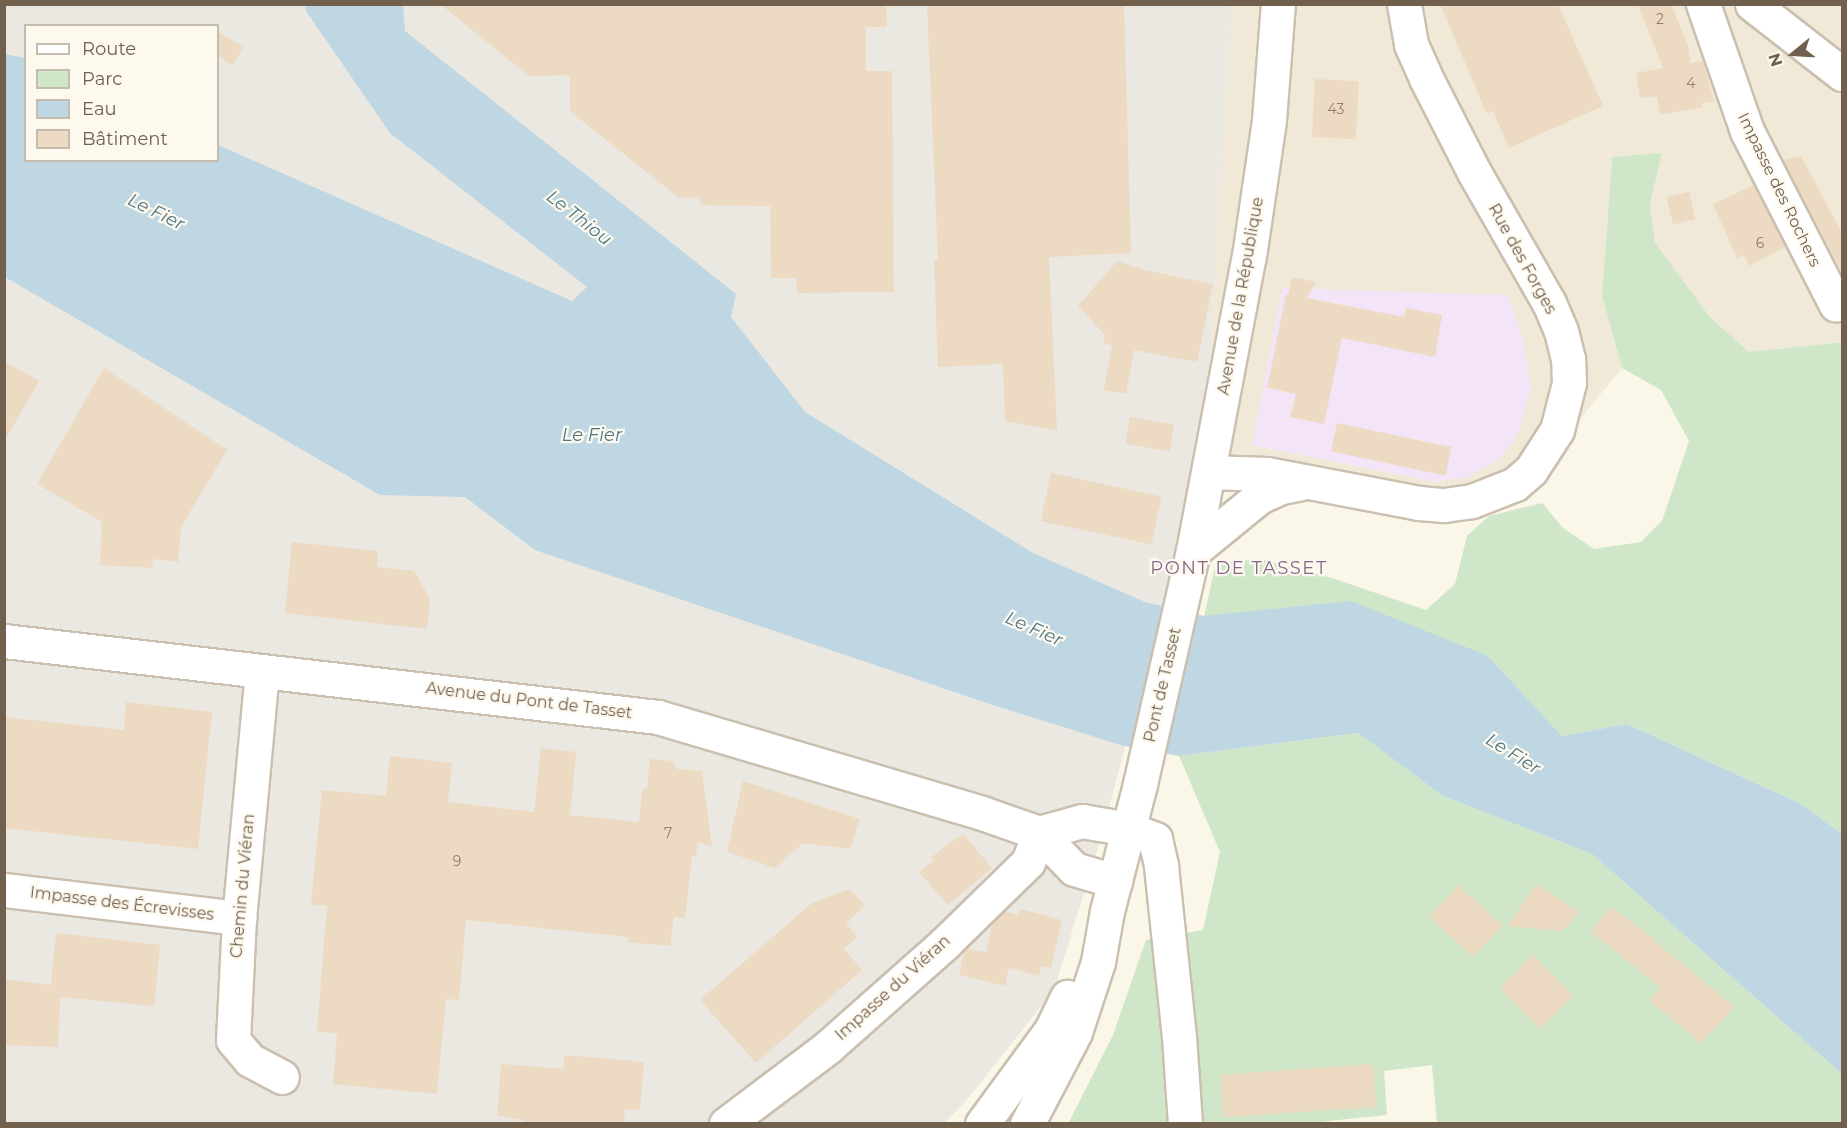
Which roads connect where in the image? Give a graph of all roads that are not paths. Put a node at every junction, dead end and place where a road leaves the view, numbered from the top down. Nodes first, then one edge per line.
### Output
1 (1278, 4) edge
2 (1404, 4) edge
3 (1702, 4) edge
4 (1752, 4) edge
5 (1842, 74) edge
6 (1836, 305) dead end
7 (1209, 472) junction
8 (1312, 482) junction
9 (1193, 551) junction
10 (1185, 585) joint
11 (4, 641) edge
12 (262, 670) junction
13 (1128, 829) junction
14 (1039, 833) junction
15 (4, 890) edge
16 (1111, 896) junction
17 (239, 918) junction
18 (282, 1077) dead end
19 (726, 1124) edge
20 (982, 1124) edge
21 (1027, 1124) edge
22 (1185, 1124) edge

1 - 7 street, Avenue de la République
2 - 8 street, Rue des Forges
3 - 6 street, Impasse des Rochers
4 - 5 street
7 - 8 street, Rue des Forges
7 - 9 street, Avenue de la République
8 - 9 street, Rue des Forges
9 - 10 street, Avenue de la République
10 - 13 street, Pont de Tasset
11 - 12 street, Avenue du Pont de Tasset
12 - 14 street, Avenue du Pont de Tasset
12 - 17 street, Chemin du Viéran
13 - 14 street
13 - 16 street, Pont de Tasset
13 - 22 street
14 - 16 street, Avenue du Pont de Tasset
14 - 19 street, Impasse du Viéran
15 - 17 street, Impasse des Écrevisses
16 - 20 street
16 - 21 street
17 - 18 street, Chemin du Viéran

